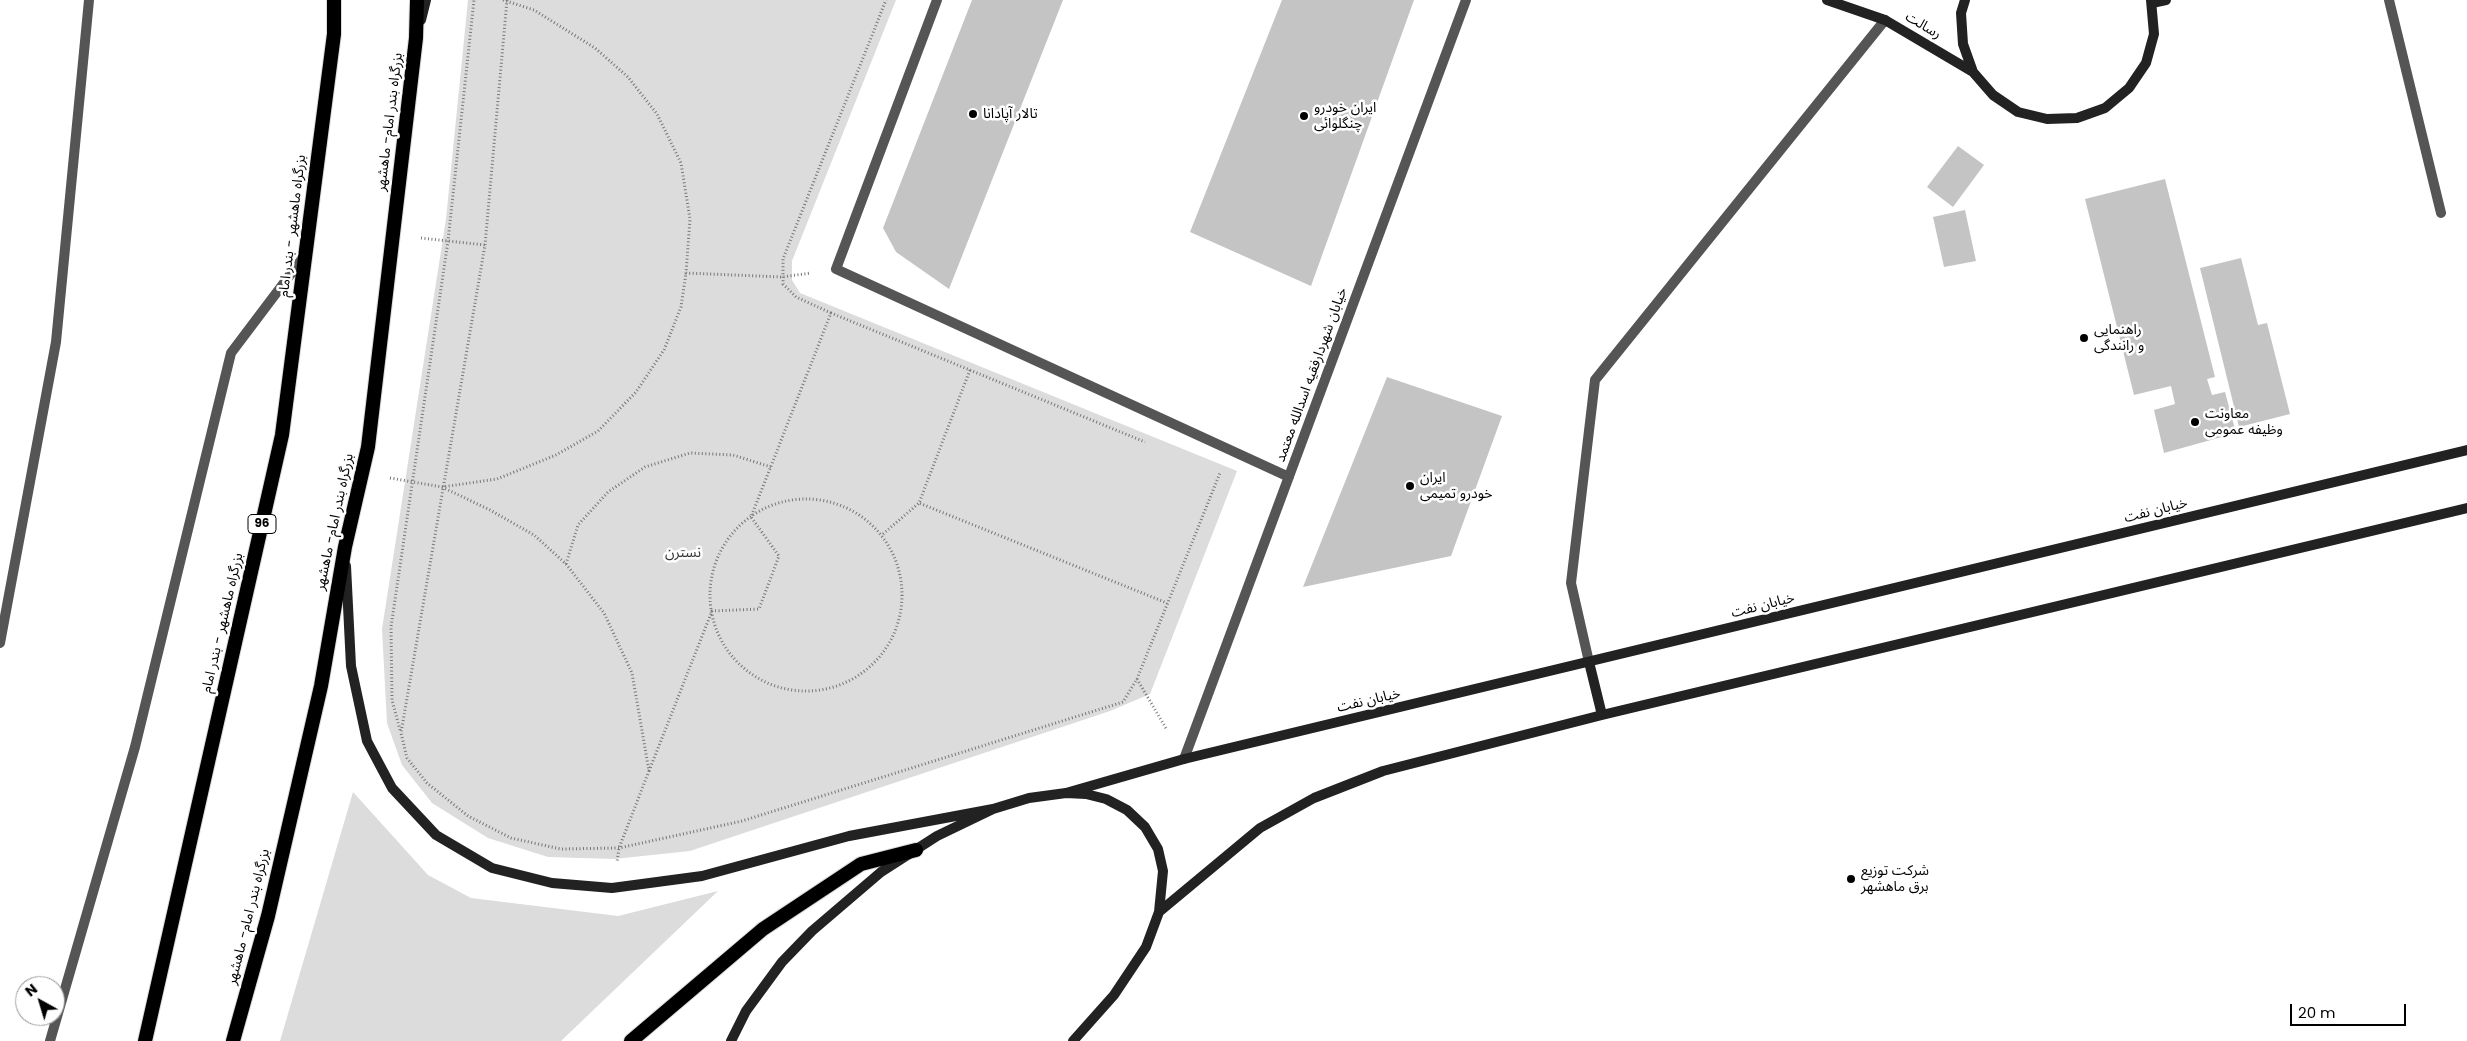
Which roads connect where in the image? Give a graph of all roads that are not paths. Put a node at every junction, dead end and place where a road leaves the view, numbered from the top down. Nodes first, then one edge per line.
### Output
1 (89, 0) edge
2 (334, 0) edge
3 (417, 0) edge
4 (426, 0) edge
5 (937, 0) edge
6 (1466, 0) edge
7 (1827, 0) edge
8 (1965, 0) edge
9 (2166, 0) edge
10 (2390, 0) edge
11 (2152, 2) edge
12 (1885, 20) junction
13 (416, 38) junction
14 (1974, 72) junction
15 (2441, 213) dead end
16 (305, 254) junction
17 (2467, 450) edge
18 (1289, 476) junction
19 (2467, 508) edge
20 (345, 547) junction
21 (0, 643) edge
22 (1589, 662) junction
23 (1602, 715) junction
24 (1184, 759) junction
25 (1066, 793) junction
26 (993, 809) junction
27 (916, 850) junction
28 (1159, 912) junction
29 (50, 1041) edge
30 (145, 1041) edge
31 (233, 1041) edge
32 (631, 1041) edge
33 (731, 1041) edge
34 (1073, 1041) edge

1 - 21 street
2 - 16 highway, بزرگراه ماهشهر - بندر امام / 96
3 - 13 highway, بزرگراه بندر امام- ماهشهر
4 - 13 main road
5 - 18 street
6 - 18 street, خیابان شهردارفقیه اسدالله معتمد
7 - 12 main road, رسالت
8 - 14 main road
9 - 11 main road
10 - 15 street
11 - 14 main road
12 - 14 main road, رسالت
12 - 22 street
13 - 20 highway, بزرگراه بندر امام- ماهشهر
16 - 29 street
16 - 30 highway, بزرگراه ماهشهر - بندر امام / 96
17 - 22 main road, خیابان نفت
18 - 24 street, خیابان شهردارفقیه اسدالله معتمد
19 - 23 main road
20 - 26 main road
20 - 31 highway, بزرگراه بندر امام- ماهشهر
22 - 23 main road
22 - 24 main road, خیابان نفت
23 - 28 main road
24 - 25 main road, خیابان نفت
25 - 26 main road
25 - 28 main road
26 - 27 main road
27 - 32 highway
27 - 33 main road
28 - 34 main road

